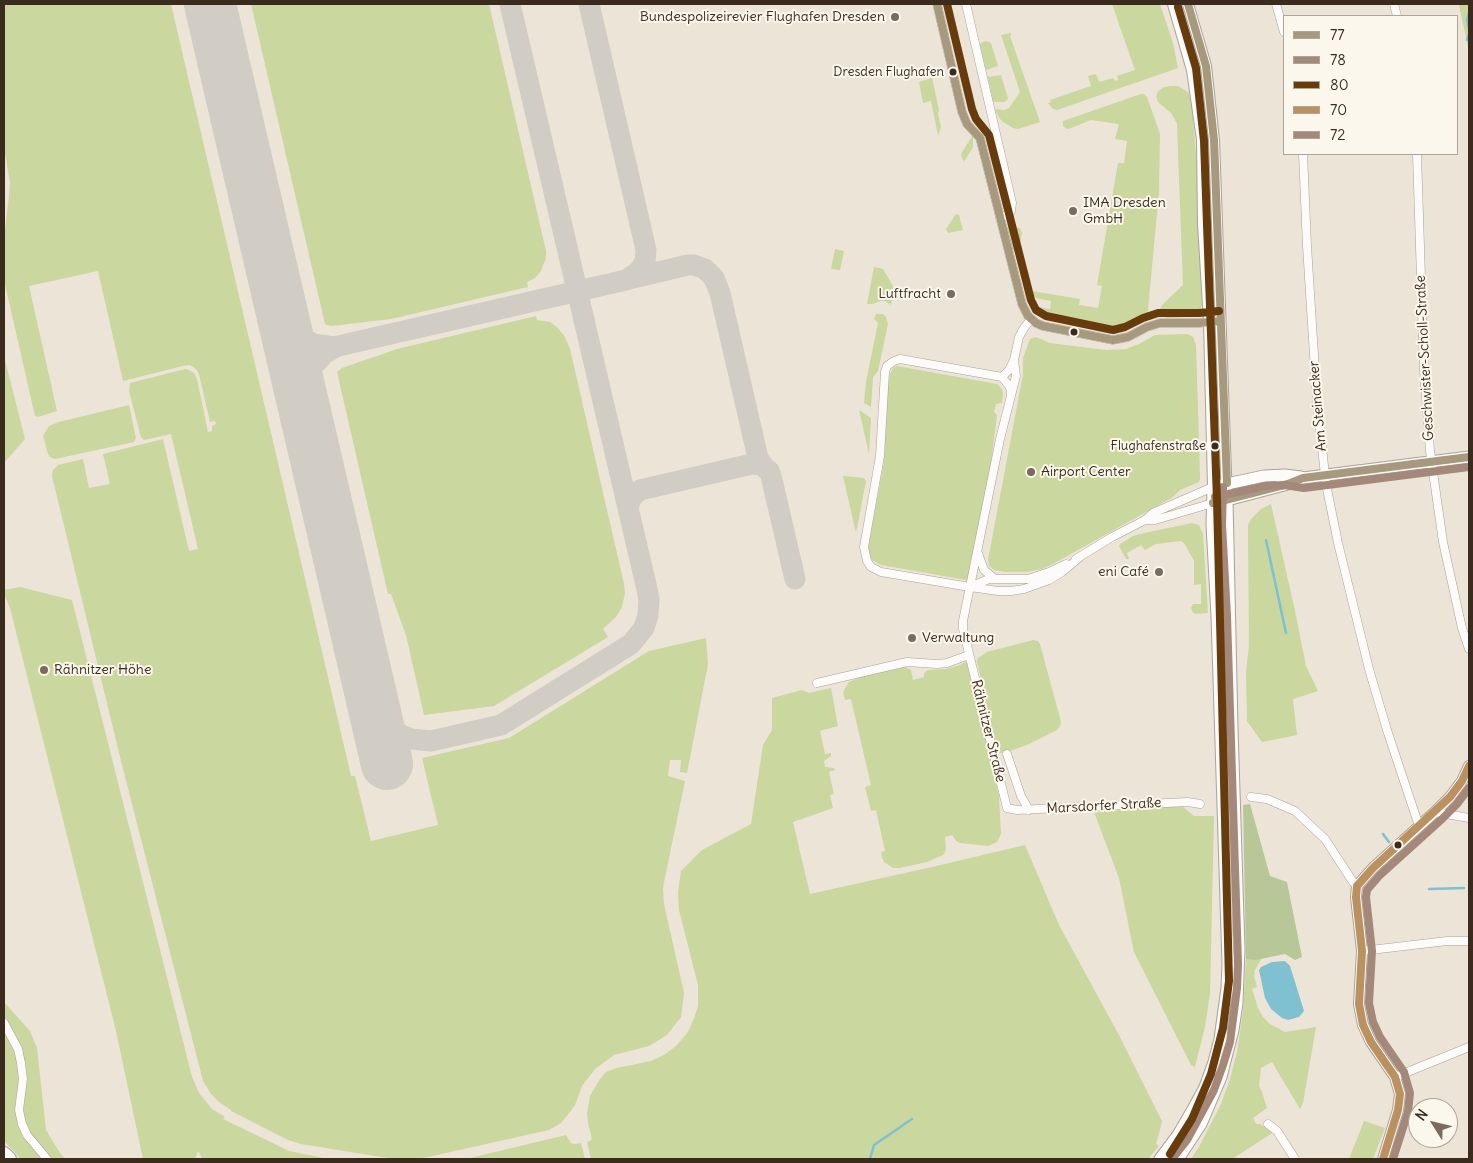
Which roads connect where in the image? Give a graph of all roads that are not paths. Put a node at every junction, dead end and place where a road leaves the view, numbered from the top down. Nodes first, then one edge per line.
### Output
1 (937, 4) edge
2 (966, 4) edge
3 (1173, 4) edge
4 (1188, 4) edge
5 (1276, 4) edge
6 (1283, 28) edge
7 (1303, 155) edge
8 (1417, 155) edge
9 (1000, 219) junction
10 (1031, 319) junction
11 (1208, 322) junction
12 (1220, 322) junction
13 (1014, 360) junction
14 (1002, 377) junction
15 (1011, 394) junction
16 (1469, 457) edge
17 (1431, 461) junction
18 (1324, 474) junction
19 (1303, 478) junction
20 (1226, 484) junction
21 (1213, 487) junction
22 (1227, 500) junction
23 (1213, 503) junction
24 (1145, 520) junction
25 (978, 551) junction
26 (1080, 557) junction
27 (994, 579) junction
28 (970, 587) junction
29 (1469, 649) edge
30 (969, 655) junction
31 (817, 683) dead end
32 (1007, 754) dead end
33 (1469, 766) edge
34 (1251, 797) dead end
35 (1200, 804) dead end
36 (1007, 808) joint
37 (1029, 810) junction
38 (1435, 812) junction
39 (1469, 818) edge
40 (1419, 826) junction
41 (1357, 886) junction
42 (1469, 941) edge
43 (1362, 951) junction
44 (4, 1024) edge
45 (1469, 1047) edge
46 (1395, 1077) junction
47 (1268, 1124) dead end
48 (4, 1154) edge
49 (9, 1159) edge
50 (47, 1159) edge
51 (1160, 1159) edge
52 (1178, 1159) edge
53 (1295, 1159) edge
54 (1383, 1159) edge

1 - 9 street
2 - 9 street
3 - 11 main road
4 - 12 main road
5 - 6 street
7 - 18 street, Am Steinacker
8 - 17 street, Geschwister-Scholl-Straße
9 - 10 street
10 - 11 street
10 - 13 street
11 - 12 street
11 - 21 main road
12 - 20 main road
13 - 14 street
13 - 15 street
14 - 15 street
14 - 28 street
15 - 25 street
16 - 17 main road
17 - 18 main road
17 - 29 street, Geschwister-Scholl-Straße
18 - 19 main road
18 - 40 street, Am Steinacker
19 - 20 main road
19 - 22 main road
20 - 21 main road
20 - 22 main road
21 - 23 main road
21 - 24 street
22 - 23 main road
22 - 52 main road
23 - 24 street
23 - 51 main road
24 - 26 street
25 - 27 street
25 - 28 street, Rähnitzer Straße
26 - 27 street
26 - 28 street
27 - 28 street
28 - 30 street, Rähnitzer Straße
30 - 31 street
30 - 36 street, Rähnitzer Straße
32 - 37 street
33 - 38 main road
34 - 41 street
35 - 37 street, Marsdorfer Straße
36 - 37 street, Marsdorfer Straße
38 - 39 street
38 - 40 main road
40 - 41 main road
41 - 43 main road
42 - 43 street
43 - 46 main road
44 - 50 street
45 - 46 street
46 - 54 main road
47 - 53 street
48 - 49 highway

